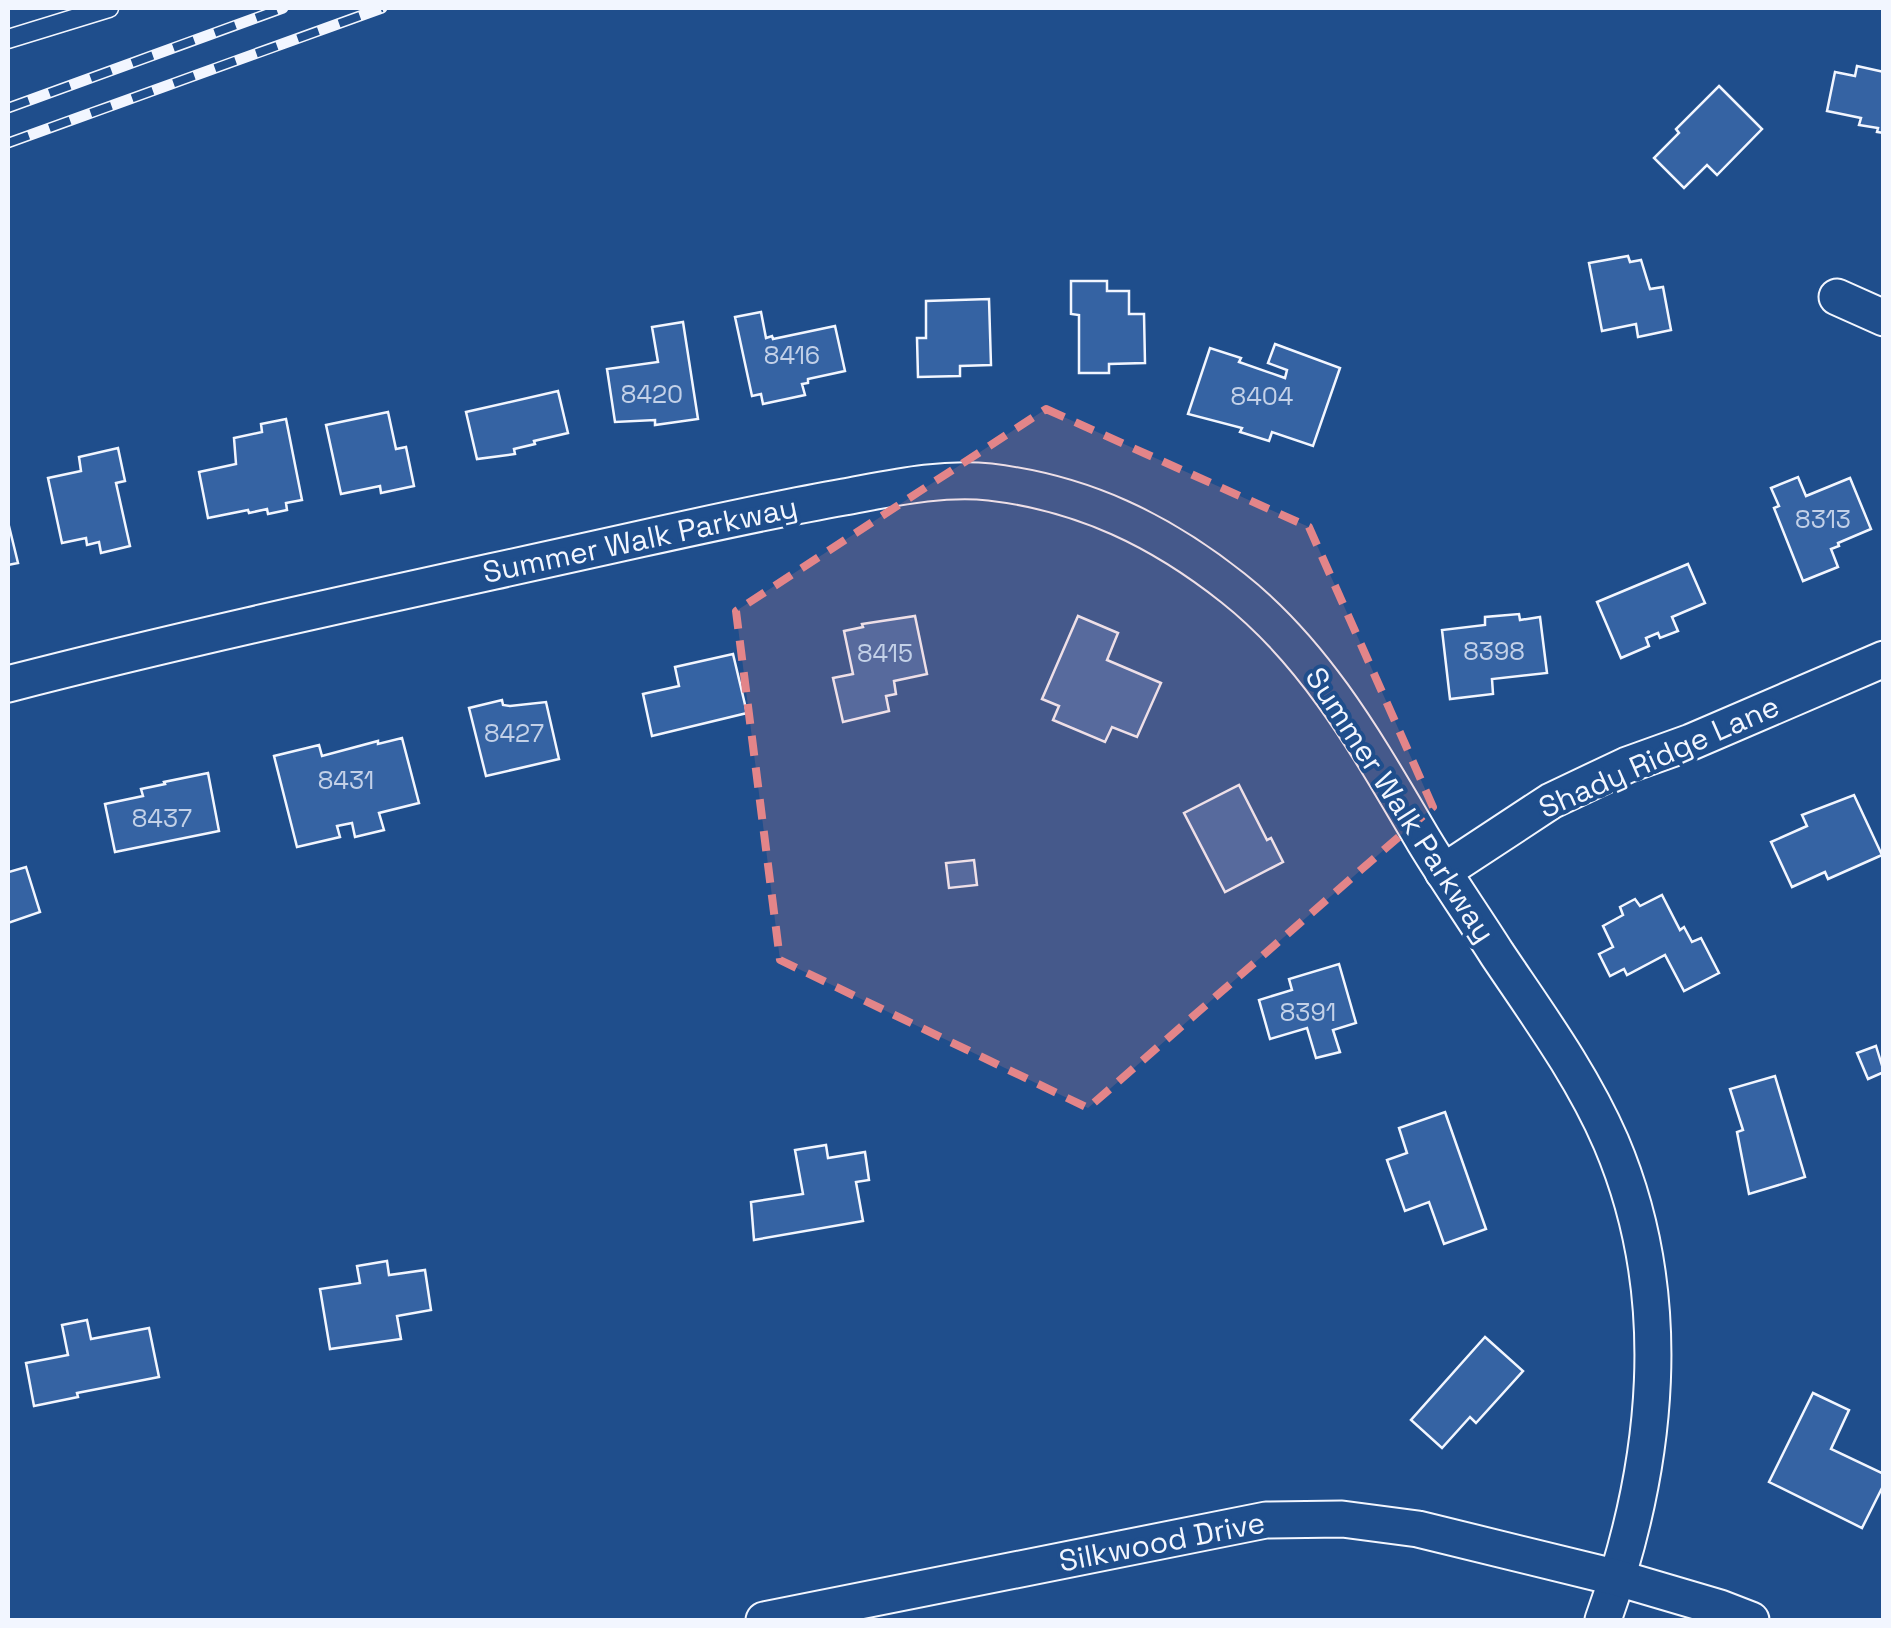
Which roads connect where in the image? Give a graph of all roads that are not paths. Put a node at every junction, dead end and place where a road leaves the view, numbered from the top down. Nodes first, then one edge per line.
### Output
1 (109, 8) edge
2 (8, 39) edge
3 (1837, 296) dead end
4 (1884, 318) edge
5 (1884, 659) edge
6 (8, 684) edge
7 (1443, 872) junction
8 (1618, 1578) junction
9 (764, 1620) edge
10 (1603, 1620) edge
11 (1751, 1620) edge

1 - 2 lane
3 - 4 street
5 - 7 street, Shady Ridge Lane
6 - 7 street, Summer Walk Parkway
7 - 8 street, Summer Walk Parkway
8 - 9 street, Silkwood Drive
8 - 10 street, Summer Walk Parkway
8 - 11 street, Silkwood Drive

